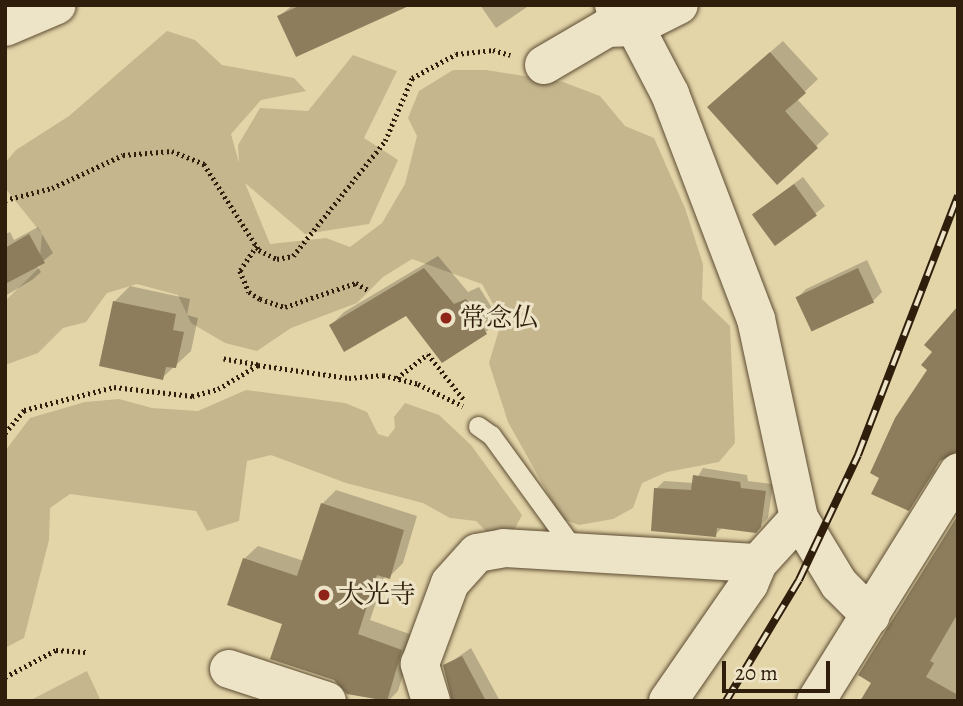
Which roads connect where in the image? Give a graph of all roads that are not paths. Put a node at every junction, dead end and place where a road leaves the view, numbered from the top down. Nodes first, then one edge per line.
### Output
1 (57, 5) edge
2 (679, 5) edge
3 (624, 16) edge
4 (5, 27) edge
5 (544, 65) road end
6 (475, 421) road end
7 (958, 473) edge
8 (799, 518) junction
9 (576, 552) junction
10 (758, 564) junction
11 (871, 616) junction
12 (229, 669) dead end
13 (327, 701) edge
14 (431, 701) edge
15 (668, 701) edge
16 (816, 701) edge

1 - 4 street
2 - 3 street
3 - 5 street
3 - 8 street
6 - 9 lane
7 - 11 street
8 - 10 street
8 - 11 street
9 - 10 street
9 - 14 street
10 - 15 street
11 - 16 street
12 - 13 street

